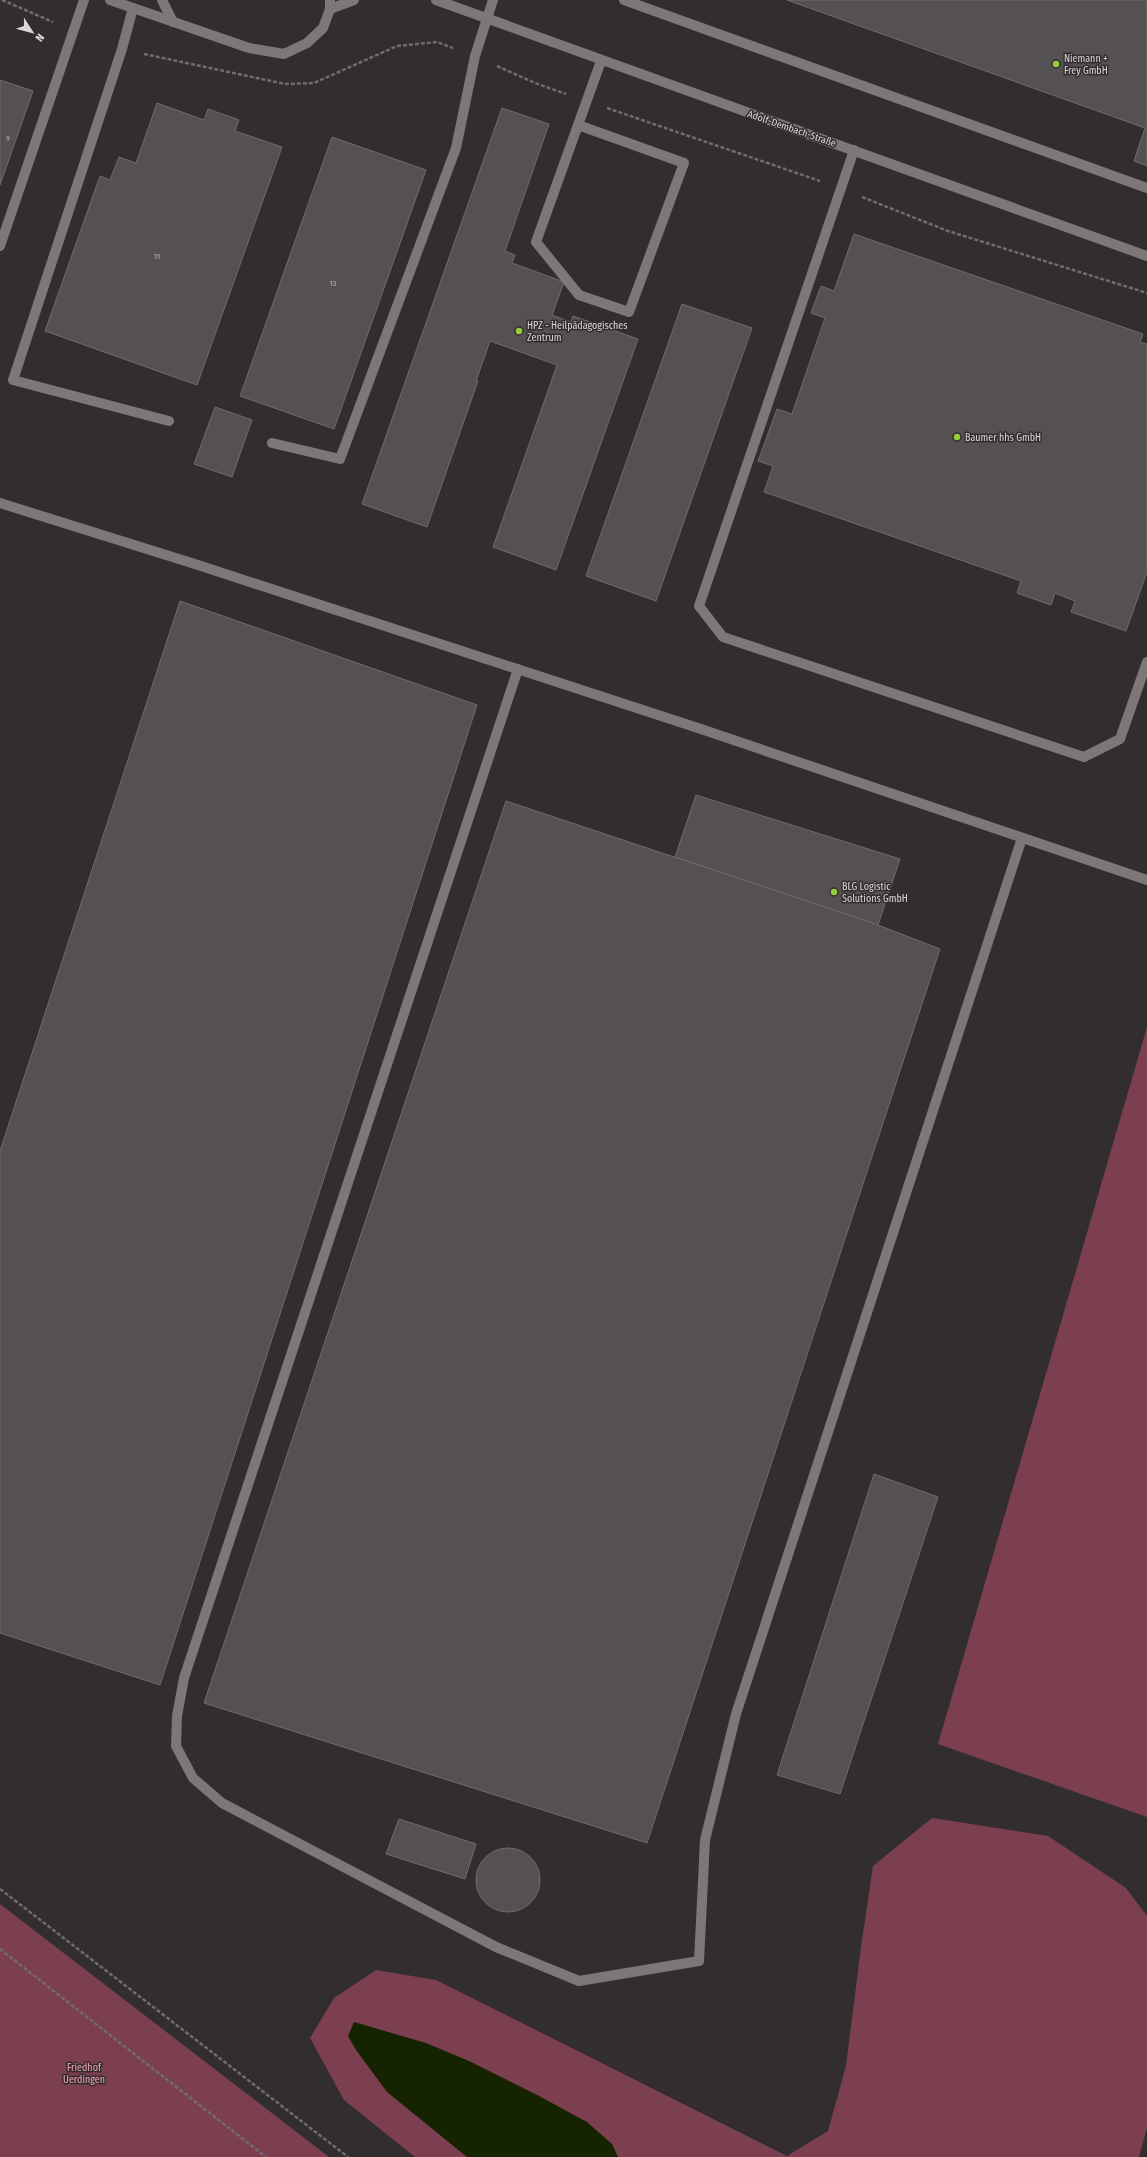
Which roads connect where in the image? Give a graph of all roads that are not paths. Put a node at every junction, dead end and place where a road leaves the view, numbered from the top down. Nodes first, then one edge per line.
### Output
1 (84, 0) edge
2 (110, 0) edge
3 (162, 0) edge
4 (354, 0) edge
5 (436, 0) edge
6 (493, 0) edge
7 (624, 0) edge
8 (330, 4) edge
9 (133, 8) junction
10 (486, 19) junction
11 (172, 22) junction
12 (600, 60) junction
13 (578, 125) junction
14 (854, 150) junction
15 (1147, 188) edge
16 (0, 246) edge
17 (1147, 256) edge
18 (169, 421) dead end
19 (272, 443) dead end
20 (0, 503) edge
21 (1147, 662) edge
22 (518, 669) junction
23 (1022, 838) junction
24 (1147, 880) edge

1 - 16 main road
2 - 9 main road
3 - 11 main road
4 - 8 main road
5 - 10 main road, Adolf-Dembach-Straße
6 - 10 main road
7 - 15 main road
8 - 11 main road
9 - 11 main road
9 - 18 main road
10 - 12 main road, Adolf-Dembach-Straße
10 - 19 main road
12 - 13 main road
12 - 14 main road, Adolf-Dembach-Straße
13 - 13 main road
14 - 17 main road, Adolf-Dembach-Straße
14 - 21 main road
20 - 22 main road
22 - 23 main road
22 - 23 main road
23 - 24 main road

